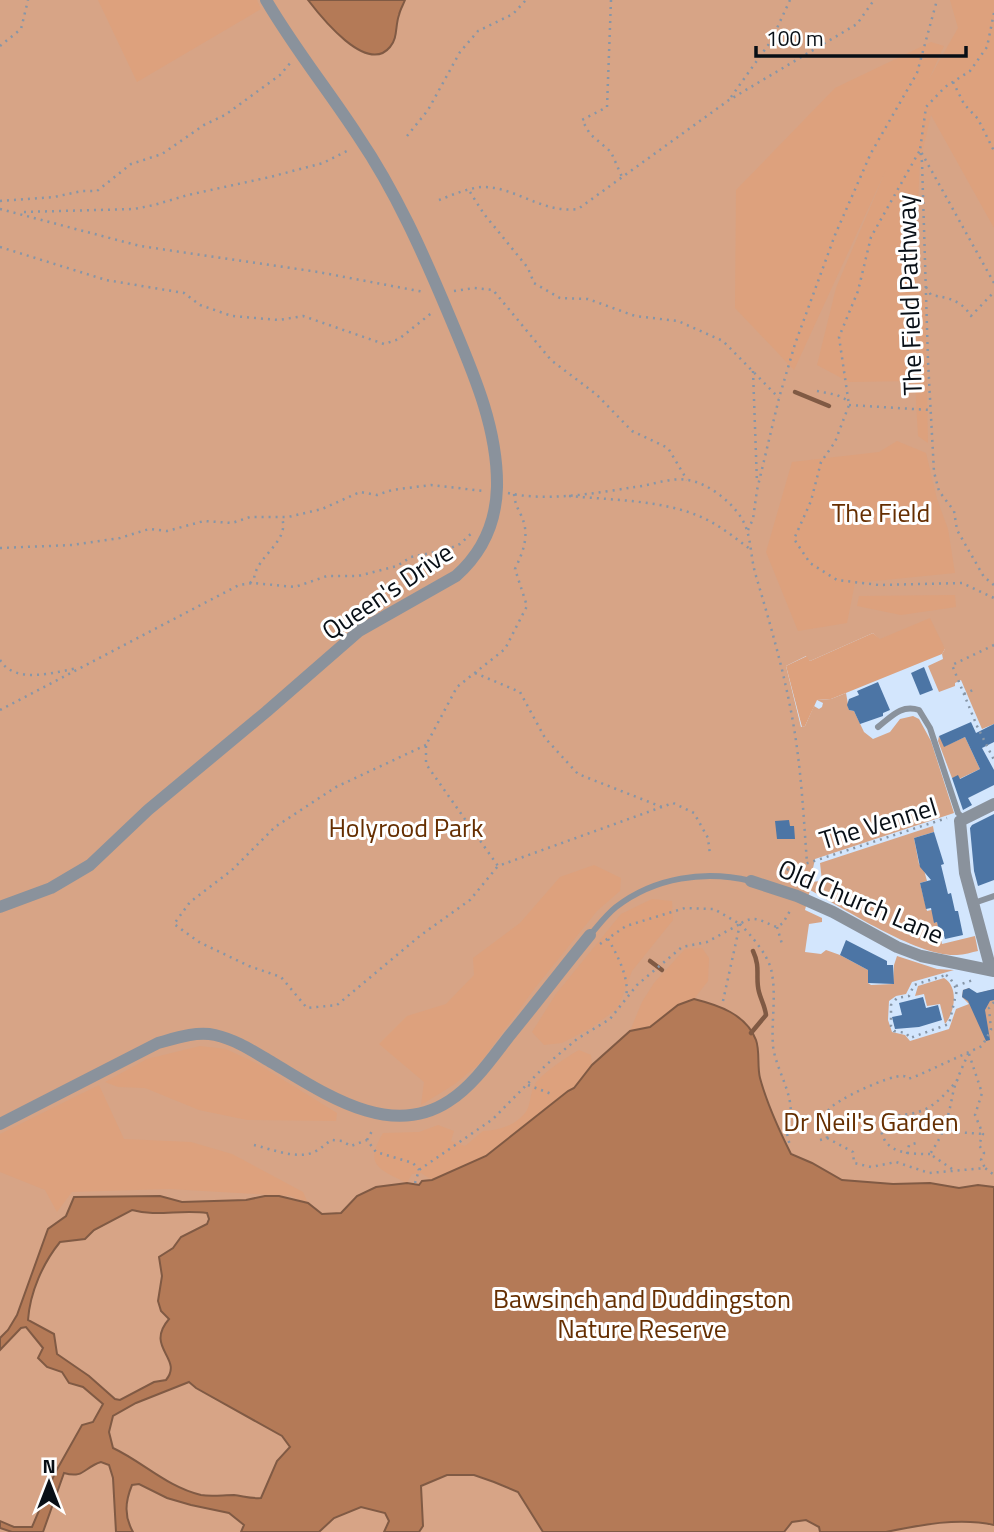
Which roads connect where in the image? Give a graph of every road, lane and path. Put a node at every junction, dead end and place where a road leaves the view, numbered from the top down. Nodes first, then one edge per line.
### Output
1 (28, 0) edge
2 (266, 0) edge
3 (526, 0) edge
4 (611, 0) edge
5 (790, 0) edge
6 (874, 0) edge
7 (937, 0) edge
8 (994, 13) edge
9 (0, 46) edge
10 (298, 52) junction
11 (953, 82) junction
12 (729, 100) junction
13 (407, 136) dead end
14 (362, 142) junction
15 (920, 150) junction
16 (994, 151) edge
17 (622, 177) junction
18 (469, 190) junction
19 (439, 200) dead end
20 (0, 201) edge
21 (0, 209) edge
22 (20, 212) junction
23 (0, 247) edge
24 (994, 283) edge
25 (926, 285) junction
26 (994, 292) edge
27 (442, 299) junction
28 (752, 371) junction
29 (817, 391) dead end
30 (779, 398) junction
31 (849, 403) junction
32 (930, 410) junction
33 (687, 480) junction
34 (497, 490) junction
35 (757, 490) junction
36 (562, 495) junction
37 (282, 518) junction
38 (748, 530) junction
39 (489, 531) junction
40 (0, 548) edge
41 (751, 550) junction
42 (250, 583) junction
43 (994, 585) edge
44 (994, 598) edge
45 (994, 645) edge
46 (0, 660) edge
47 (84, 667) junction
48 (475, 673) junction
49 (973, 690) dead end
50 (964, 694) junction
51 (0, 710) edge
52 (878, 727) dead end
53 (426, 746) junction
54 (994, 760) edge
55 (994, 804) edge
56 (662, 807) junction
57 (962, 820) junction
58 (710, 855) dead end
59 (807, 863) junction
60 (498, 866) junction
61 (780, 872) dead end
62 (751, 881) joint
63 (994, 896) edge
64 (795, 900) dead end
65 (974, 903) junction
66 (0, 907) edge
67 (740, 924) junction
68 (777, 927) junction
69 (590, 935) junction
70 (608, 939) junction
71 (782, 944) dead end
72 (993, 970) edge
73 (957, 990) joint
74 (626, 999) junction
75 (723, 1001) dead end
76 (994, 1002) edge
77 (969, 1051) junction
78 (959, 1078) junction
79 (528, 1085) junction
80 (554, 1095) dead end
81 (0, 1125) edge
82 (945, 1127) junction
83 (372, 1130) dead end
84 (983, 1135) junction
85 (827, 1139) junction
86 (367, 1140) junction
87 (820, 1140) dead end
88 (920, 1142) dead end
89 (254, 1144) dead end
90 (790, 1146) dead end
91 (907, 1151) junction
92 (930, 1154) junction
93 (985, 1168) junction
94 (419, 1170) junction
95 (954, 1170) junction
96 (994, 1175) edge
97 (415, 1183) dead end

1 - 9 path
2 - 10 street, Queen's Drive
3 - 13 path
4 - 17 path
5 - 12 path
6 - 12 path
7 - 30 path
8 - 11 path, The Field Pathway
10 - 14 street, Queen's Drive
10 - 20 path
11 - 15 path, The Field Pathway
11 - 16 path
12 - 17 path
14 - 22 path
14 - 27 street, Queen's Drive
15 - 24 path
15 - 25 path, The Field Pathway
15 - 31 path
17 - 18 path
18 - 19 path
18 - 28 path
21 - 22 path
22 - 27 path
23 - 27 path
25 - 26 path
25 - 32 path, The Field Pathway
27 - 33 path
27 - 34 street, Queen's Drive
28 - 30 path
28 - 35 path
29 - 31 path
30 - 35 path
31 - 32 path
31 - 44 path
32 - 43 path, The Field Pathway
33 - 36 path
33 - 38 path
34 - 37 path
34 - 39 street, Queen's Drive
35 - 38 path
36 - 41 path
36 - 48 path
37 - 40 path
37 - 42 path
38 - 41 path
39 - 42 path
39 - 66 street, Queen's Drive
41 - 59 path
42 - 47 path
45 - 50 path
46 - 47 path
47 - 51 path
48 - 53 path
48 - 56 path
49 - 50 path
50 - 54 path
52 - 57 lane
53 - 60 path
53 - 60 path
55 - 57 street
56 - 58 path
56 - 60 path
57 - 59 path, The Vennel
57 - 65 street
59 - 61 path, The Vennel
62 - 69 lane
62 - 72 street, Old Church Lane
63 - 65 lane
64 - 68 path
65 - 72 street
67 - 68 path
67 - 70 path
67 - 74 path
67 - 75 path
67 - 90 path
68 - 71 path
69 - 70 path
69 - 81 street
70 - 74 path
73 - 73 path
74 - 79 path
76 - 77 path
77 - 78 path
77 - 84 path
77 - 85 path
78 - 82 path
78 - 91 path
79 - 80 path
79 - 94 path
82 - 84 path
82 - 92 path
83 - 86 path
84 - 93 path
85 - 87 path
85 - 95 path
86 - 89 path
86 - 94 path
88 - 91 path
91 - 92 path
92 - 95 path
93 - 95 path
93 - 96 path
94 - 97 path

